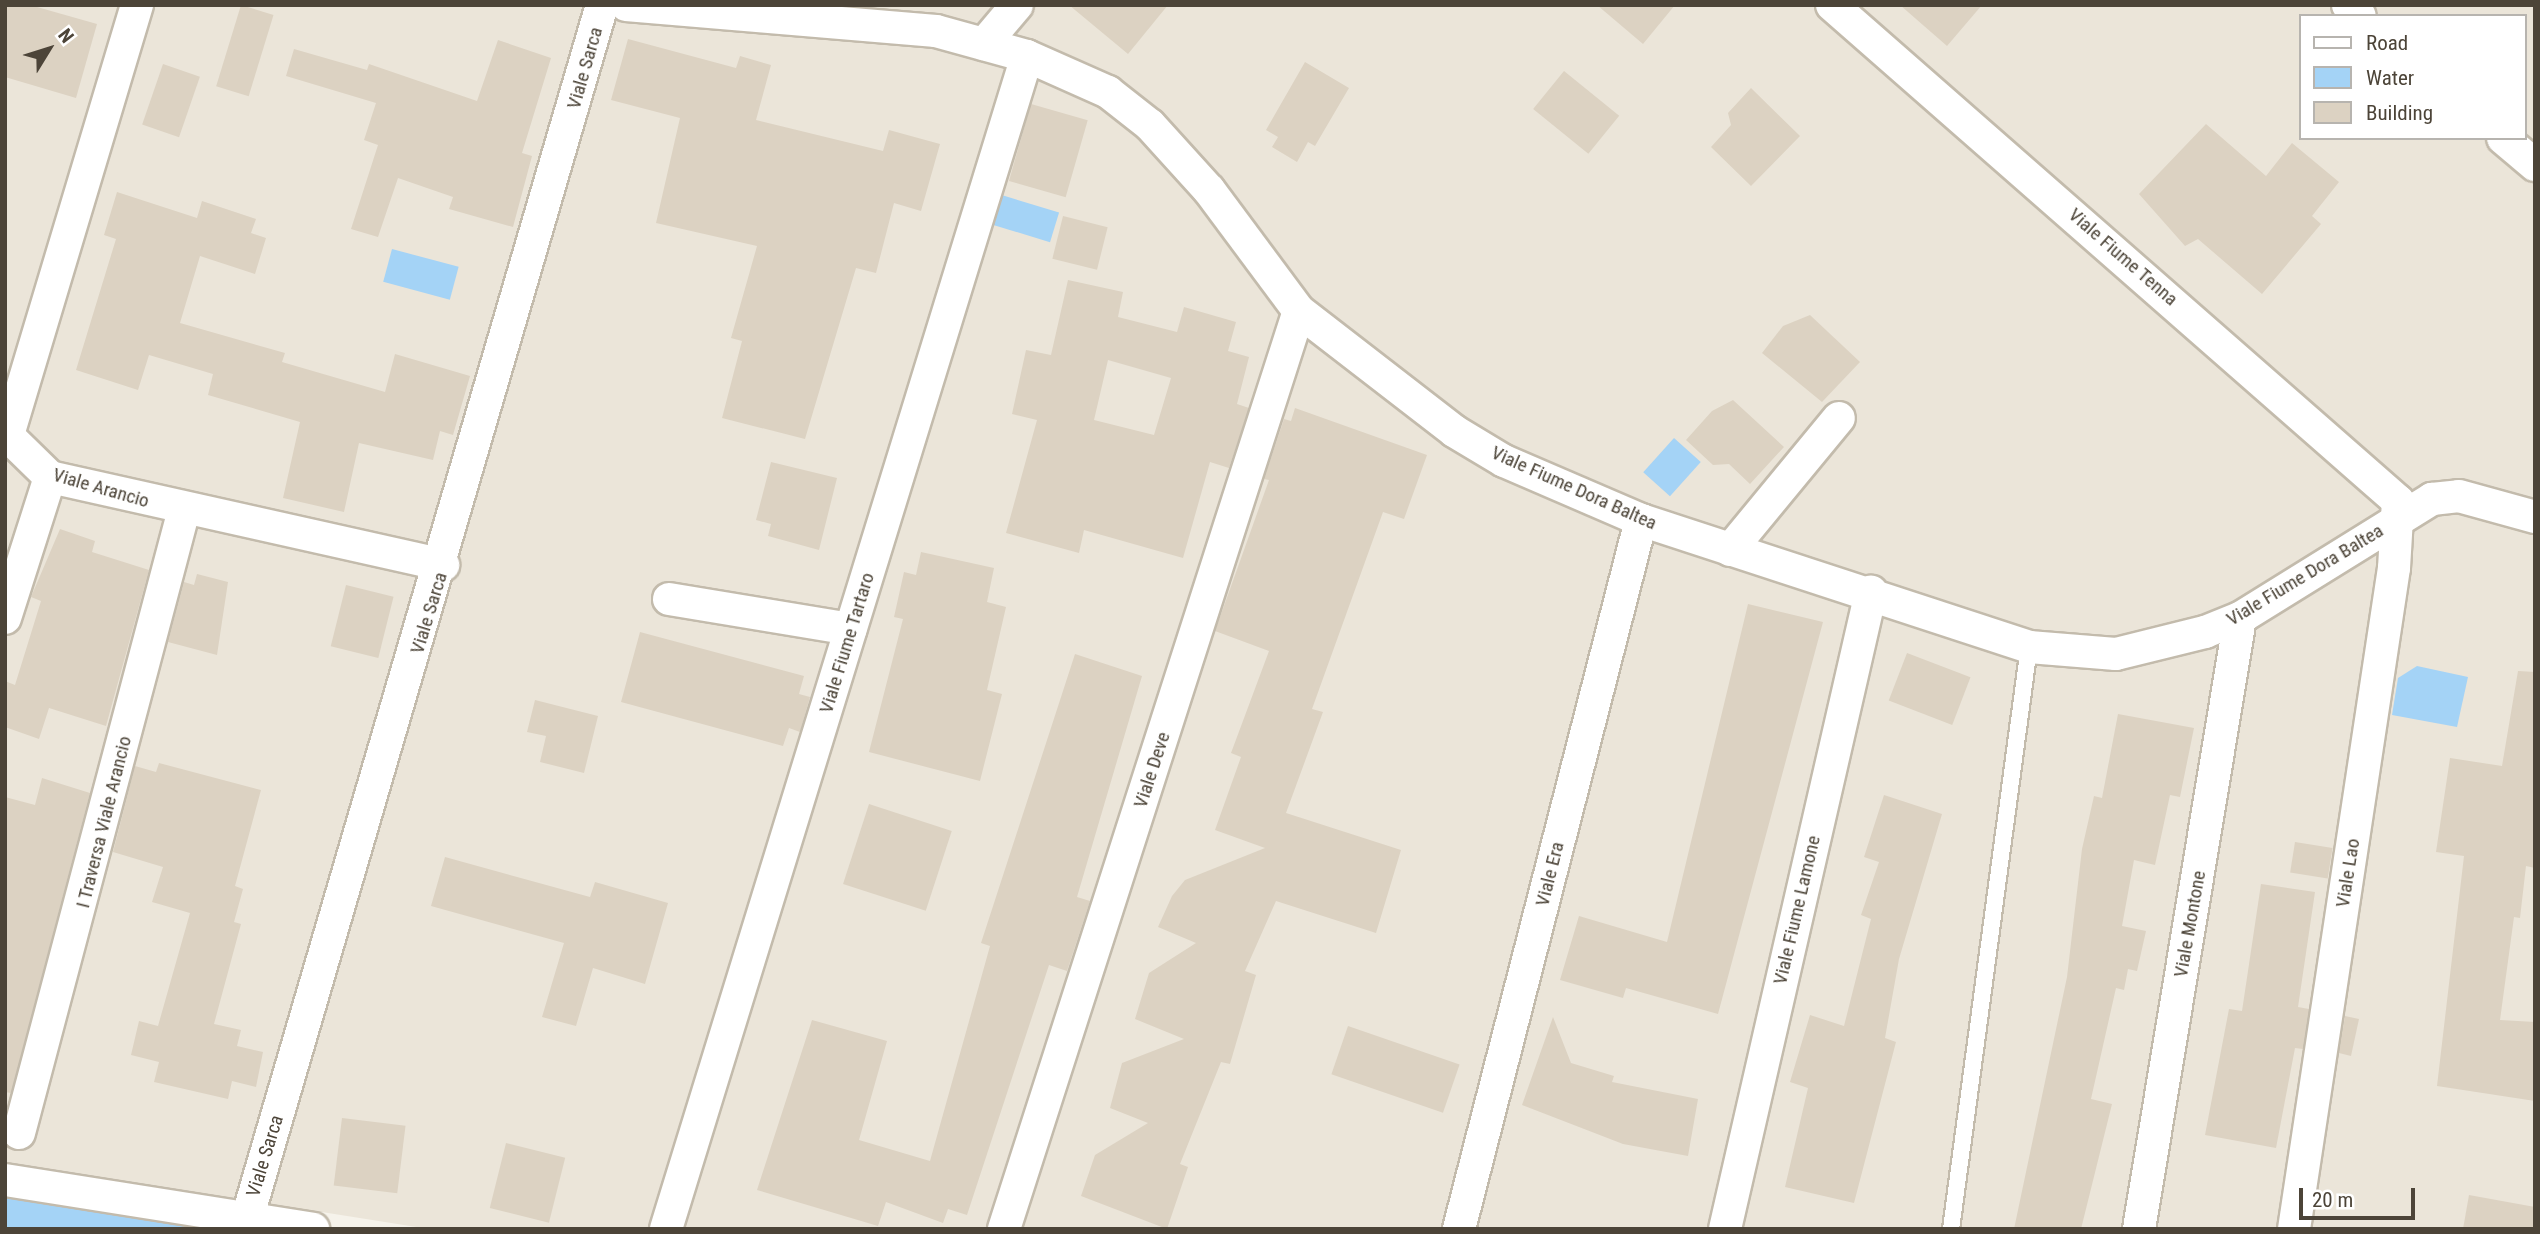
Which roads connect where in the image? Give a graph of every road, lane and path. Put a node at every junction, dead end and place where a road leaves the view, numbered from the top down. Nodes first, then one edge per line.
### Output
1 (137, 5) edge
2 (603, 5) edge
3 (628, 5) edge
4 (1017, 5) edge
5 (1832, 5) edge
6 (984, 44) junction
7 (1027, 56) junction
8 (2505, 140) edge
9 (2535, 165) edge
10 (1299, 311) junction
11 (1839, 418) dead end
12 (50, 477) junction
13 (184, 510) junction
14 (2401, 517) junction
15 (2535, 517) edge
16 (1641, 520) junction
17 (1730, 550) junction
18 (443, 565) junction
19 (1871, 592) junction
20 (669, 598) dead end
21 (5, 618) edge
22 (2240, 618) junction
23 (851, 629) junction
24 (2029, 647) junction
25 (19, 1133) dead end
26 (5, 1180) edge
27 (247, 1219) junction
28 (313, 1229) edge
29 (666, 1229) edge
30 (1004, 1229) edge
31 (1458, 1229) edge
32 (1725, 1229) edge
33 (1951, 1229) edge
34 (2139, 1229) edge
35 (2294, 1229) edge

1 - 12 street, Viale Arancio
2 - 18 street, Viale Sarca
3 - 6 street, Viale Fiume Dora Baltea
4 - 6 street
5 - 14 street, Viale Fiume Tenna
6 - 7 street, Viale Fiume Dora Baltea
7 - 10 street, Viale Fiume Dora Baltea
7 - 23 street, Viale Fiume Tartaro
8 - 9 street
10 - 16 street, Viale Fiume Dora Baltea
10 - 30 street, Viale Deve
11 - 17 street
12 - 13 street, Viale Arancio
12 - 21 street
13 - 18 street, Viale Arancio
13 - 25 street, I Traversa Viale Arancio
14 - 15 street, Viale Fiume Dora Baltea
14 - 22 street, Viale Fiume Dora Baltea
14 - 35 street, Viale Lao
16 - 17 street, Viale Fiume Dora Baltea
16 - 31 street, Viale Era
17 - 19 street, Viale Fiume Dora Baltea
18 - 27 street, Viale Sarca
19 - 24 street, Viale Fiume Dora Baltea
19 - 32 street, Viale Fiume Lamone
20 - 23 street
22 - 24 street, Viale Fiume Dora Baltea
22 - 34 street, Viale Montone
23 - 29 street, Viale Fiume Tartaro
24 - 33 lane
26 - 27 street
27 - 28 street

